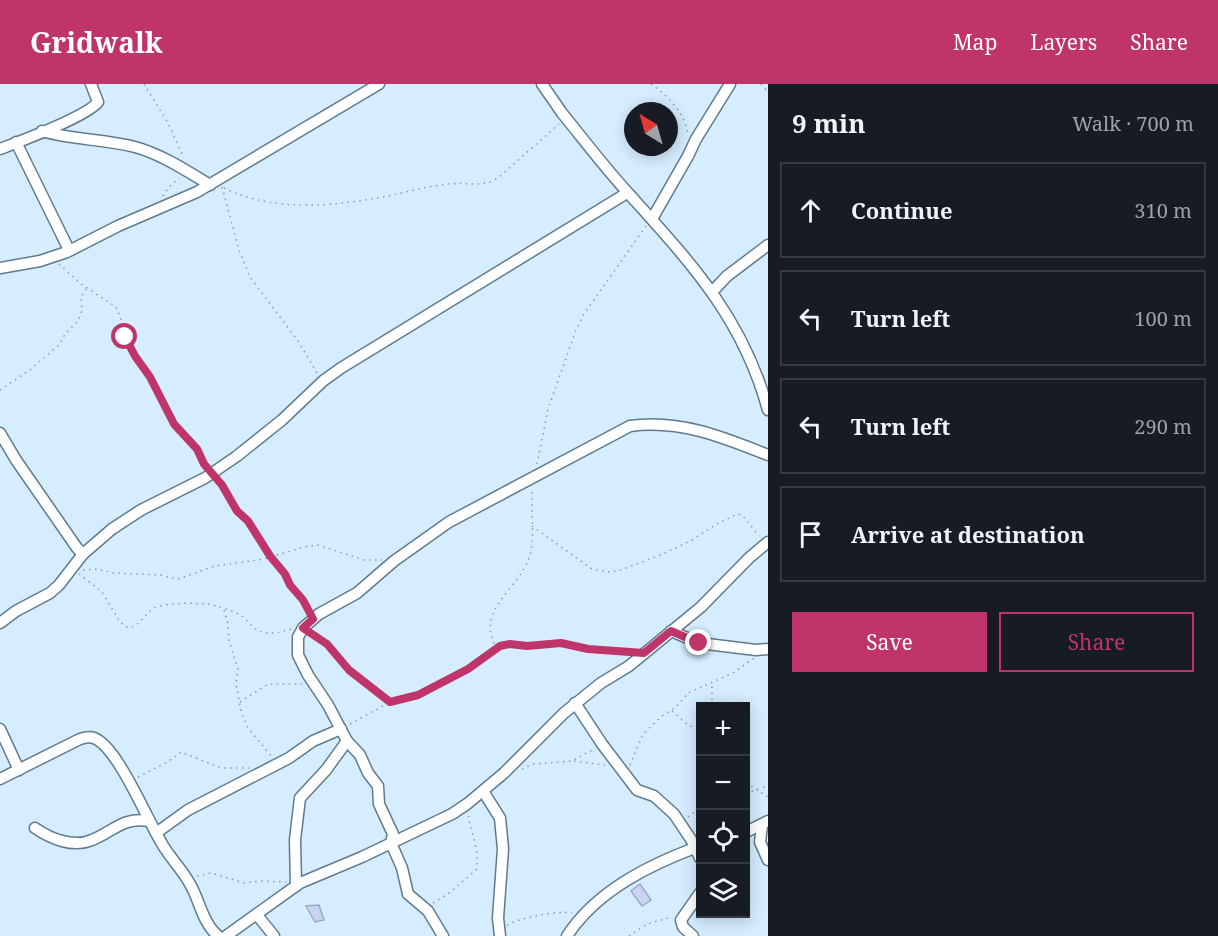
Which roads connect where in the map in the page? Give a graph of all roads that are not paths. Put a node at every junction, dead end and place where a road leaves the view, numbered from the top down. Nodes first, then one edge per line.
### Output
1 (91, 84) edge
2 (379, 84) edge
3 (542, 84) edge
4 (730, 84) edge
5 (42, 131) junction
6 (16, 142) junction
7 (0, 149) edge
8 (210, 185) junction
9 (627, 193) junction
10 (652, 219) junction
11 (768, 244) edge
12 (69, 250) junction
13 (0, 268) edge
14 (712, 292) junction
15 (768, 410) edge
16 (0, 433) edge
17 (768, 455) edge
18 (767, 543) edge
19 (84, 554) junction
20 (0, 623) edge
21 (671, 631) junction
22 (767, 649) edge
23 (575, 703) junction
24 (0, 729) edge
25 (341, 729) junction
26 (347, 741) junction
27 (19, 770) junction
28 (0, 779) edge
29 (483, 791) junction
30 (149, 821) junction
31 (765, 823) edge
32 (34, 828) dead end
33 (750, 830) edge
34 (156, 833) junction
35 (391, 843) junction
36 (696, 846) edge
37 (696, 851) edge
38 (768, 860) edge
39 (296, 884) junction
40 (696, 898) edge
41 (257, 915) junction
42 (218, 936) edge
43 (226, 936) edge
44 (274, 936) edge
45 (443, 936) edge
46 (500, 936) edge
47 (567, 936) edge
48 (693, 936) edge

1 - 5 street
2 - 8 street
3 - 9 street
4 - 10 street
5 - 6 street
5 - 8 street
6 - 7 street
6 - 12 street
8 - 12 street
9 - 10 street
9 - 19 street
10 - 14 street
11 - 14 street
12 - 13 street
14 - 15 street
16 - 19 street
17 - 25 street
18 - 21 street
19 - 20 street
21 - 22 street
21 - 23 street
23 - 29 street
23 - 36 street
24 - 27 street
25 - 26 street
25 - 34 street
26 - 35 street
26 - 39 street
27 - 28 street
27 - 30 street
29 - 35 street
29 - 46 street
30 - 32 street
30 - 34 street
31 - 33 street
31 - 38 street
34 - 42 street
35 - 39 street
35 - 45 street
37 - 47 street
39 - 41 street
40 - 48 street
41 - 43 street
41 - 44 street

